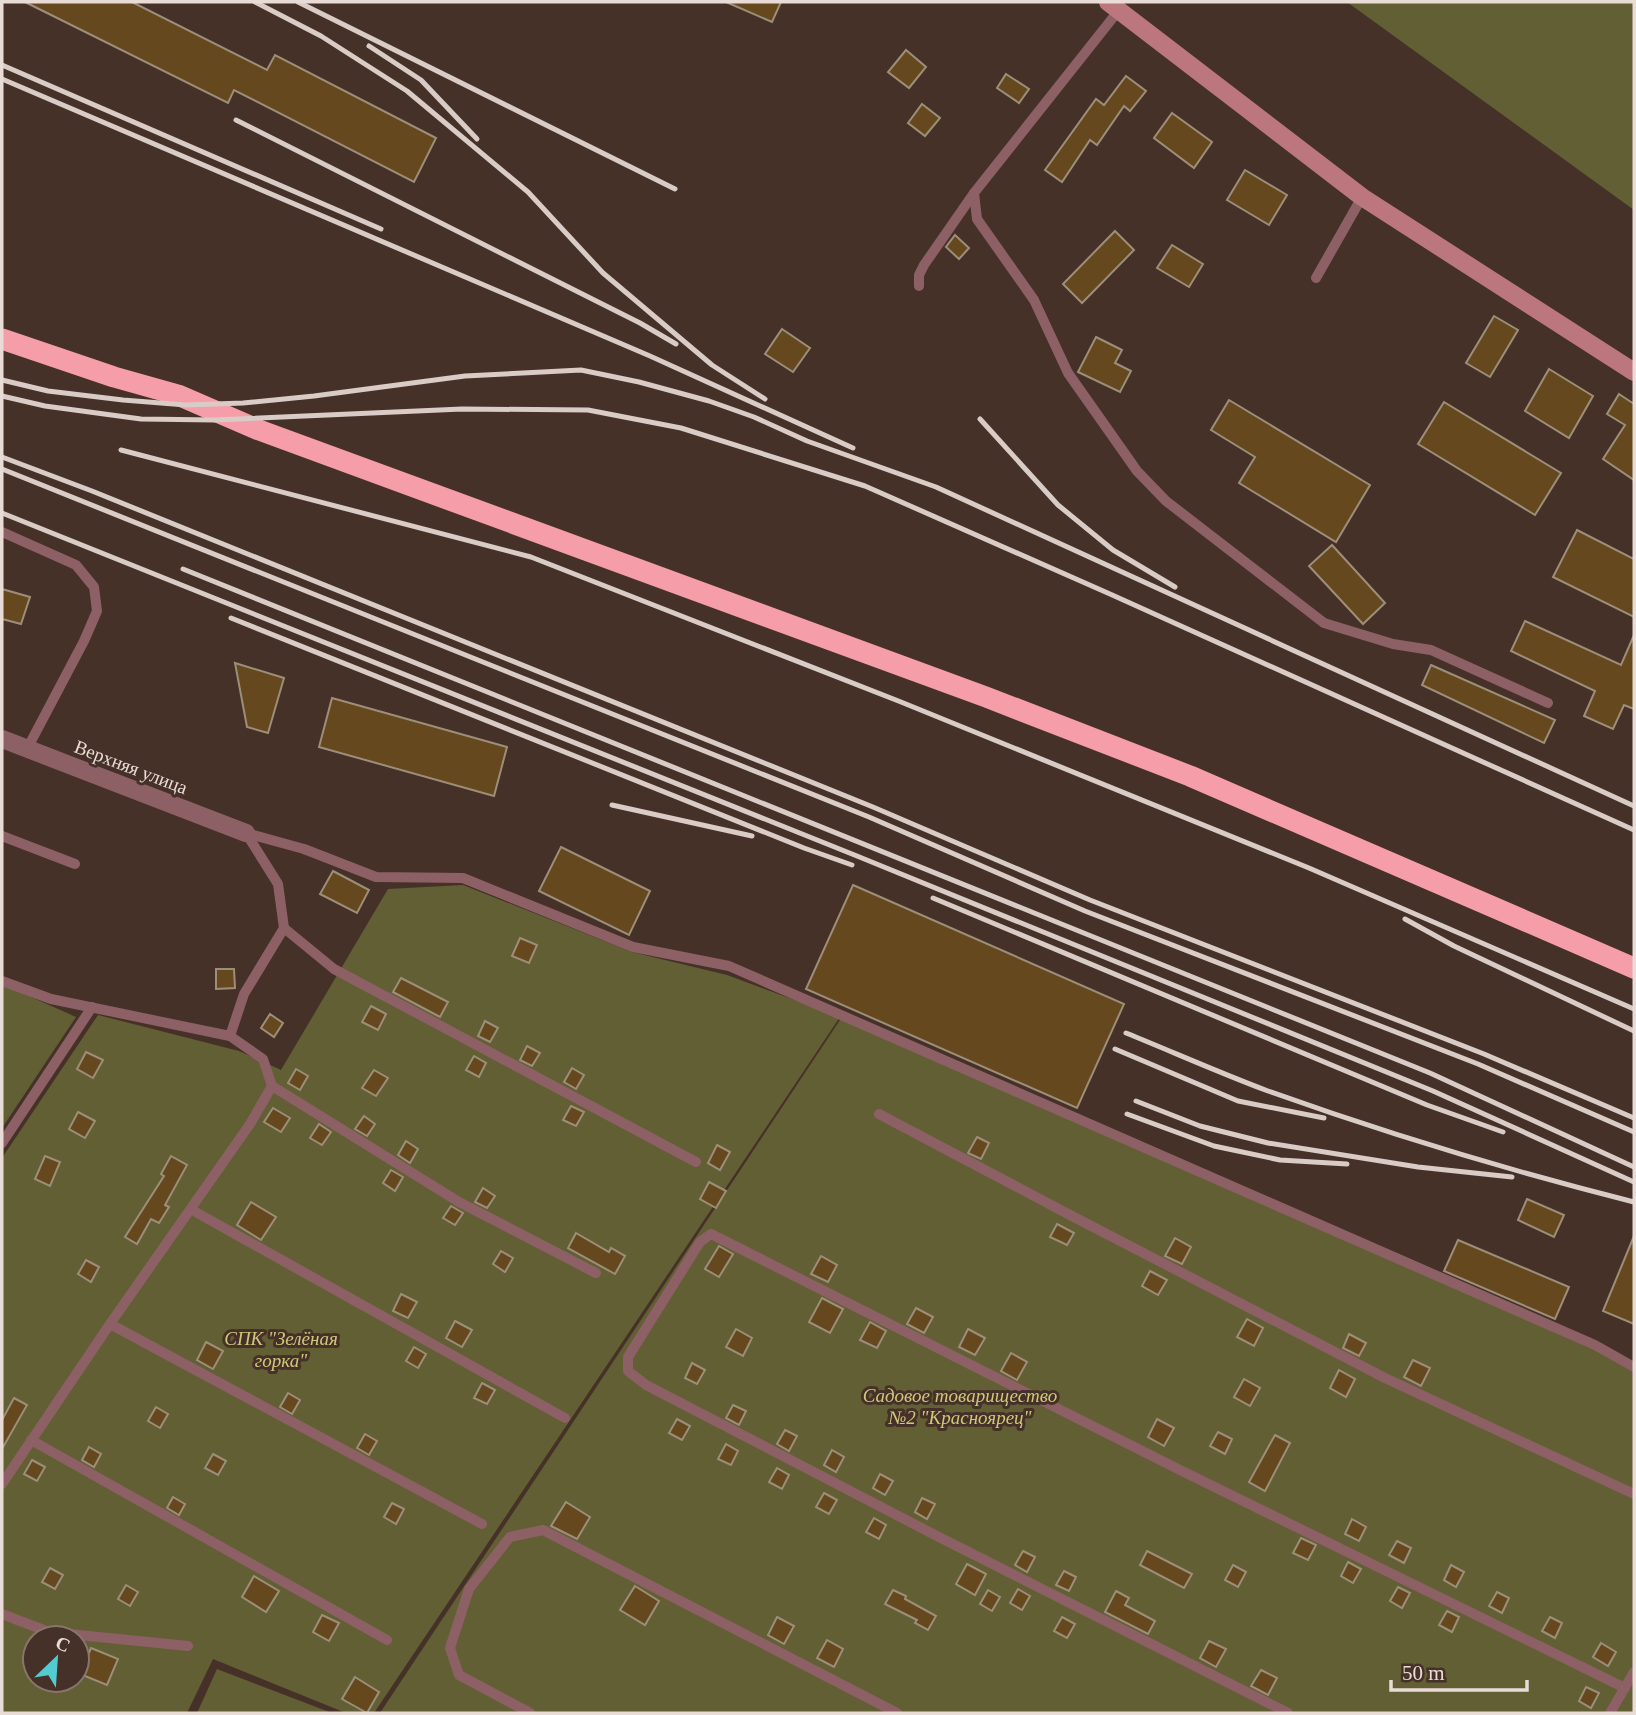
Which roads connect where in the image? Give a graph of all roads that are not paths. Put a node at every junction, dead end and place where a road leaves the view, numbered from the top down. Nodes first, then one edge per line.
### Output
1 (1114, 6) edge
2 (974, 193) junction
3 (1362, 197) junction
4 (1316, 278) dead end
5 (919, 286) dead end
6 (2, 339) edge
7 (1634, 372) edge
8 (2, 532) edge
9 (1548, 703) dead end
10 (2, 739) edge
11 (27, 749) junction
12 (246, 834) junction
13 (2, 836) edge
14 (75, 864) dead end
15 (284, 928) junction
16 (1634, 968) edge
17 (2, 981) edge
18 (92, 1007) junction
19 (230, 1036) junction
20 (272, 1086) junction
21 (879, 1114) dead end
22 (2, 1143) edge
23 (696, 1163) dead end
24 (192, 1210) junction
25 (596, 1273) dead end
26 (110, 1324) junction
27 (1634, 1367) edge
28 (565, 1418) dead end
29 (31, 1440) junction
30 (2, 1484) edge
31 (1634, 1494) edge
32 (482, 1524) dead end
33 (2, 1614) edge
34 (387, 1640) dead end
35 (188, 1646) dead end
36 (1634, 1672) edge
37 (1625, 1688) junction
38 (530, 1713) edge
39 (897, 1713) edge
40 (1288, 1713) edge
41 (1610, 1713) edge

1 - 2 lane
1 - 3 street
2 - 5 lane
2 - 9 lane
3 - 4 lane
3 - 7 street
6 - 16 highway
8 - 11 lane
10 - 11 street, Верхняя улица
11 - 12 street, Верхняя улица
12 - 15 lane
12 - 27 lane
13 - 14 lane
15 - 19 lane
15 - 23 lane
17 - 18 lane
18 - 19 lane
18 - 22 lane
19 - 20 lane
20 - 24 lane
20 - 25 lane
21 - 31 lane
24 - 26 lane
24 - 28 lane
26 - 29 lane
26 - 32 lane
29 - 30 lane
29 - 34 lane
33 - 35 lane
36 - 37 lane
37 - 40 lane
37 - 41 lane
38 - 39 lane

